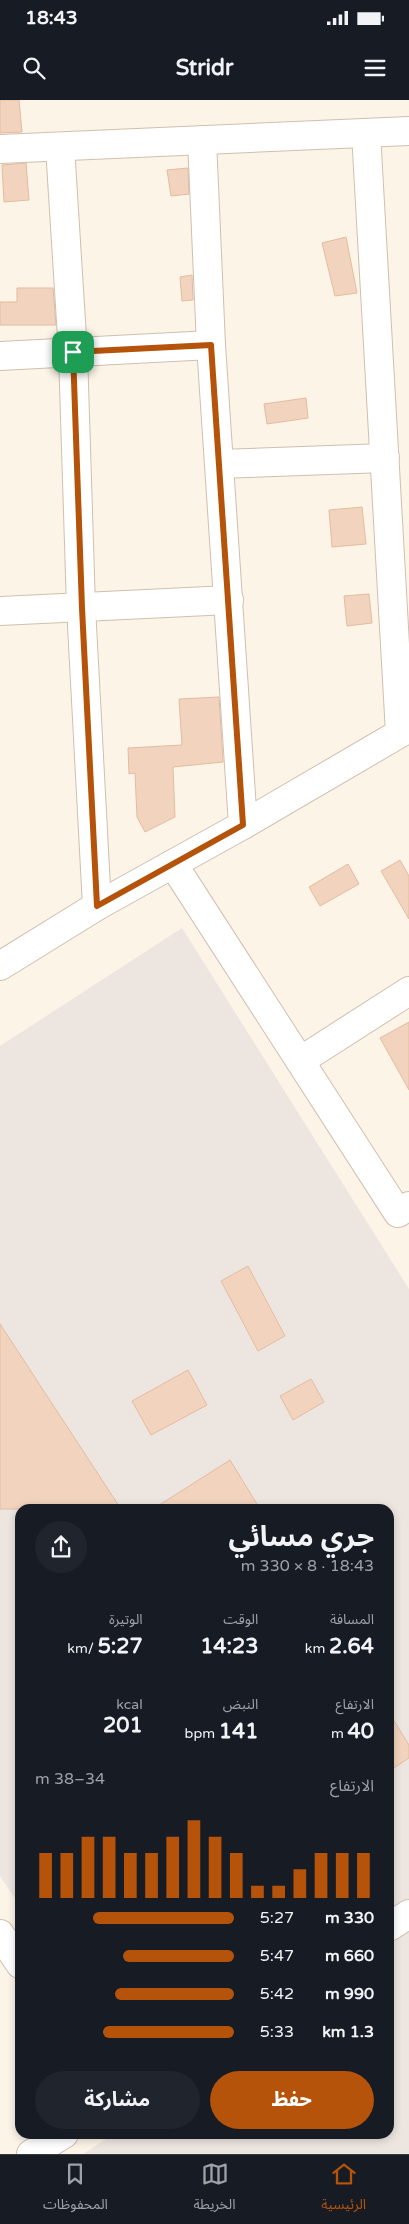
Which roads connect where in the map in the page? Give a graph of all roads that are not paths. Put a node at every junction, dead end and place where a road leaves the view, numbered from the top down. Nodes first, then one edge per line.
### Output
1 (409, 131) edge
2 (366, 133) junction
3 (202, 140) junction
4 (60, 147) junction
5 (0, 149) edge
6 (211, 345) junction
7 (73, 352) junction
8 (0, 356) edge
9 (385, 458) junction
10 (219, 464) junction
11 (229, 600) junction
12 (82, 608) junction
13 (0, 611) edge
14 (405, 730) edge
15 (243, 825) junction
16 (173, 864) junction
17 (97, 906) junction
18 (0, 966) edge
19 (409, 991) edge
20 (300, 1061) junction
21 (409, 1206) edge
22 (409, 1914) edge
23 (394, 1924) edge
24 (1, 1937) edge
25 (15, 1957) edge
26 (56, 2139) edge
27 (31, 2154) edge

1 - 2 street
2 - 3 street
2 - 9 street
3 - 4 street
3 - 6 street
4 - 5 street
4 - 7 street
6 - 7 street
6 - 10 street
7 - 8 street
7 - 12 street
9 - 10 street
9 - 14 street
10 - 11 street
11 - 12 street
11 - 15 street
12 - 13 street
12 - 17 street
14 - 15 street
15 - 16 street
16 - 17 street
16 - 20 street
17 - 18 street
19 - 20 street
20 - 21 street
22 - 23 street
24 - 25 street
26 - 27 street

